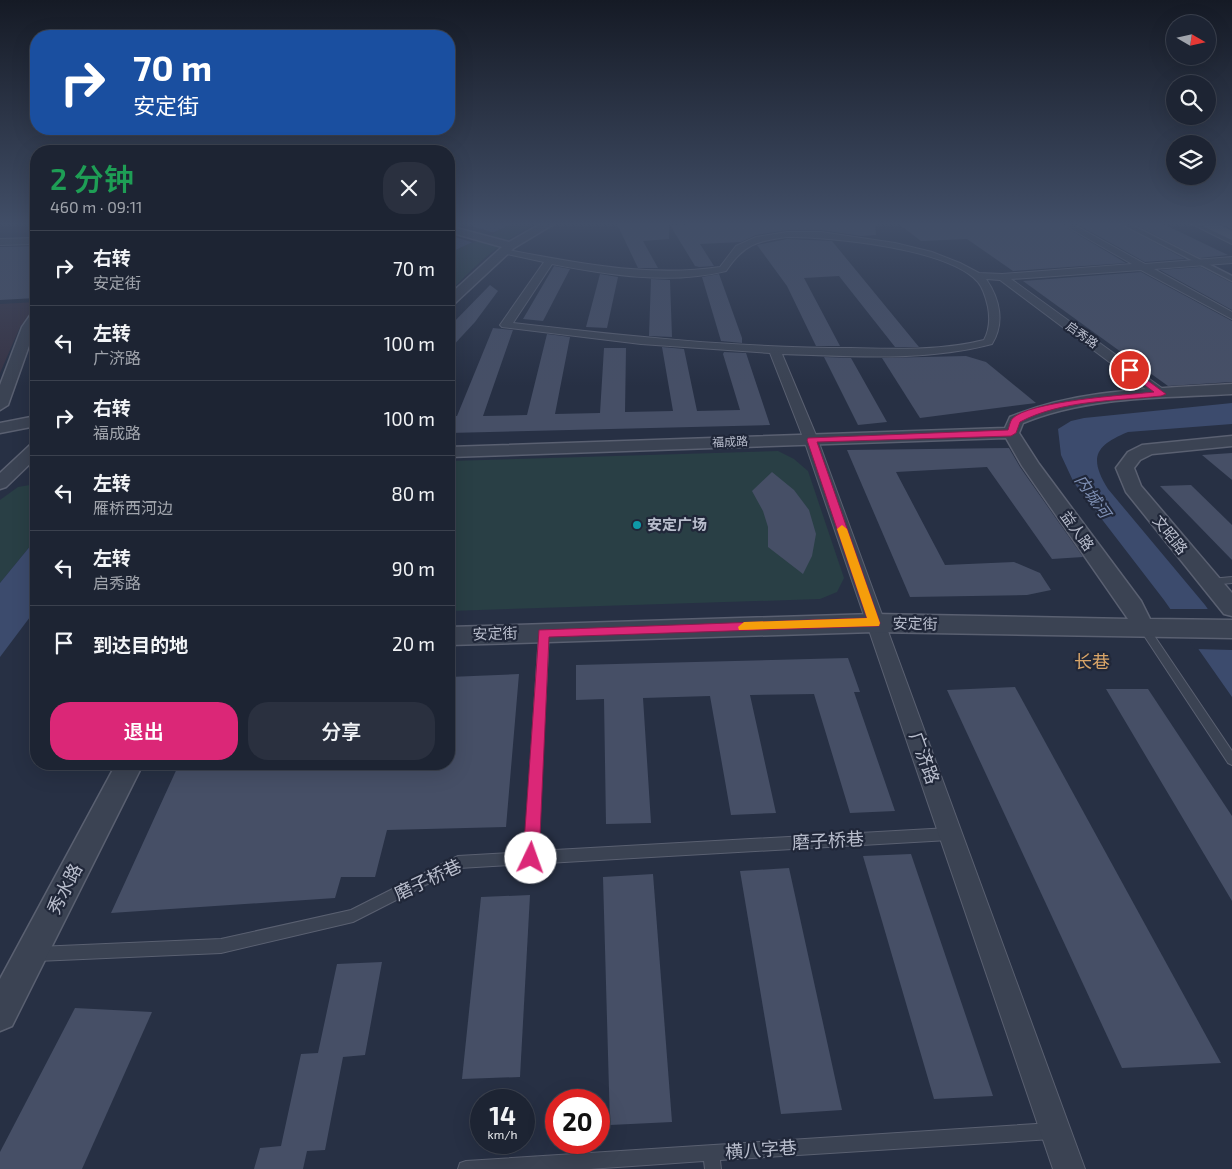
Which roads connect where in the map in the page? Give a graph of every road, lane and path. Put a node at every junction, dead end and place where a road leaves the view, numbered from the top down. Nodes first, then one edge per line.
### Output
1 (978, 276) edge
2 (476, 277) edge
3 (539, 277) edge
4 (991, 277) edge
5 (1002, 277) junction
6 (1008, 277) edge
7 (1161, 277) edge
8 (455, 296) edge
9 (1232, 316) edge
10 (30, 326) edge
11 (30, 341) edge
12 (774, 350) junction
13 (1232, 389) edge
14 (1161, 394) junction
15 (0, 405) edge
16 (30, 422) edge
17 (0, 428) edge
18 (1011, 433) junction
19 (811, 440) junction
20 (1232, 441) edge
21 (455, 452) edge
22 (30, 454) edge
23 (30, 471) edge
24 (3, 476) edge
25 (1232, 580) edge
26 (1210, 582) junction
27 (1232, 608) edge
28 (874, 623) junction
29 (1150, 628) junction
30 (1232, 629) edge
31 (544, 633) junction
32 (455, 636) edge
33 (1232, 760) edge
34 (127, 770) edge
35 (952, 834) junction
36 (531, 858) junction
37 (31, 954) junction
38 (0, 1014) edge
39 (1057, 1131) junction
40 (712, 1161) edge
41 (466, 1169) edge
42 (1069, 1169) edge

1 - 12 street
2 - 8 street
3 - 12 street
4 - 5 street
5 - 6 street
5 - 14 street, 启秀路
7 - 9 street
10 - 11 street
11 - 15 street
12 - 19 street, 广济路
13 - 14 street
14 - 18 street
16 - 17 street
18 - 19 street, 福成路
18 - 29 street, 益人路
19 - 21 street, 福成路
19 - 28 street, 广济路
20 - 26 street, 文昭路
22 - 24 street
23 - 24 street
25 - 26 lane
26 - 27 street, 文昭路
28 - 29 street, 安定街
28 - 31 street, 安定街
28 - 35 street, 广济路
29 - 30 street, 安定街
29 - 33 lane
31 - 32 street, 安定街
31 - 36 lane
34 - 37 street, 秀水路
35 - 36 lane, 磨子桥巷
35 - 39 street, 广济路
36 - 37 lane, 磨子桥巷
37 - 38 street, 秀水路
39 - 40 lane, 横八字巷
39 - 42 street, 广济路
40 - 41 lane, 横八字巷

